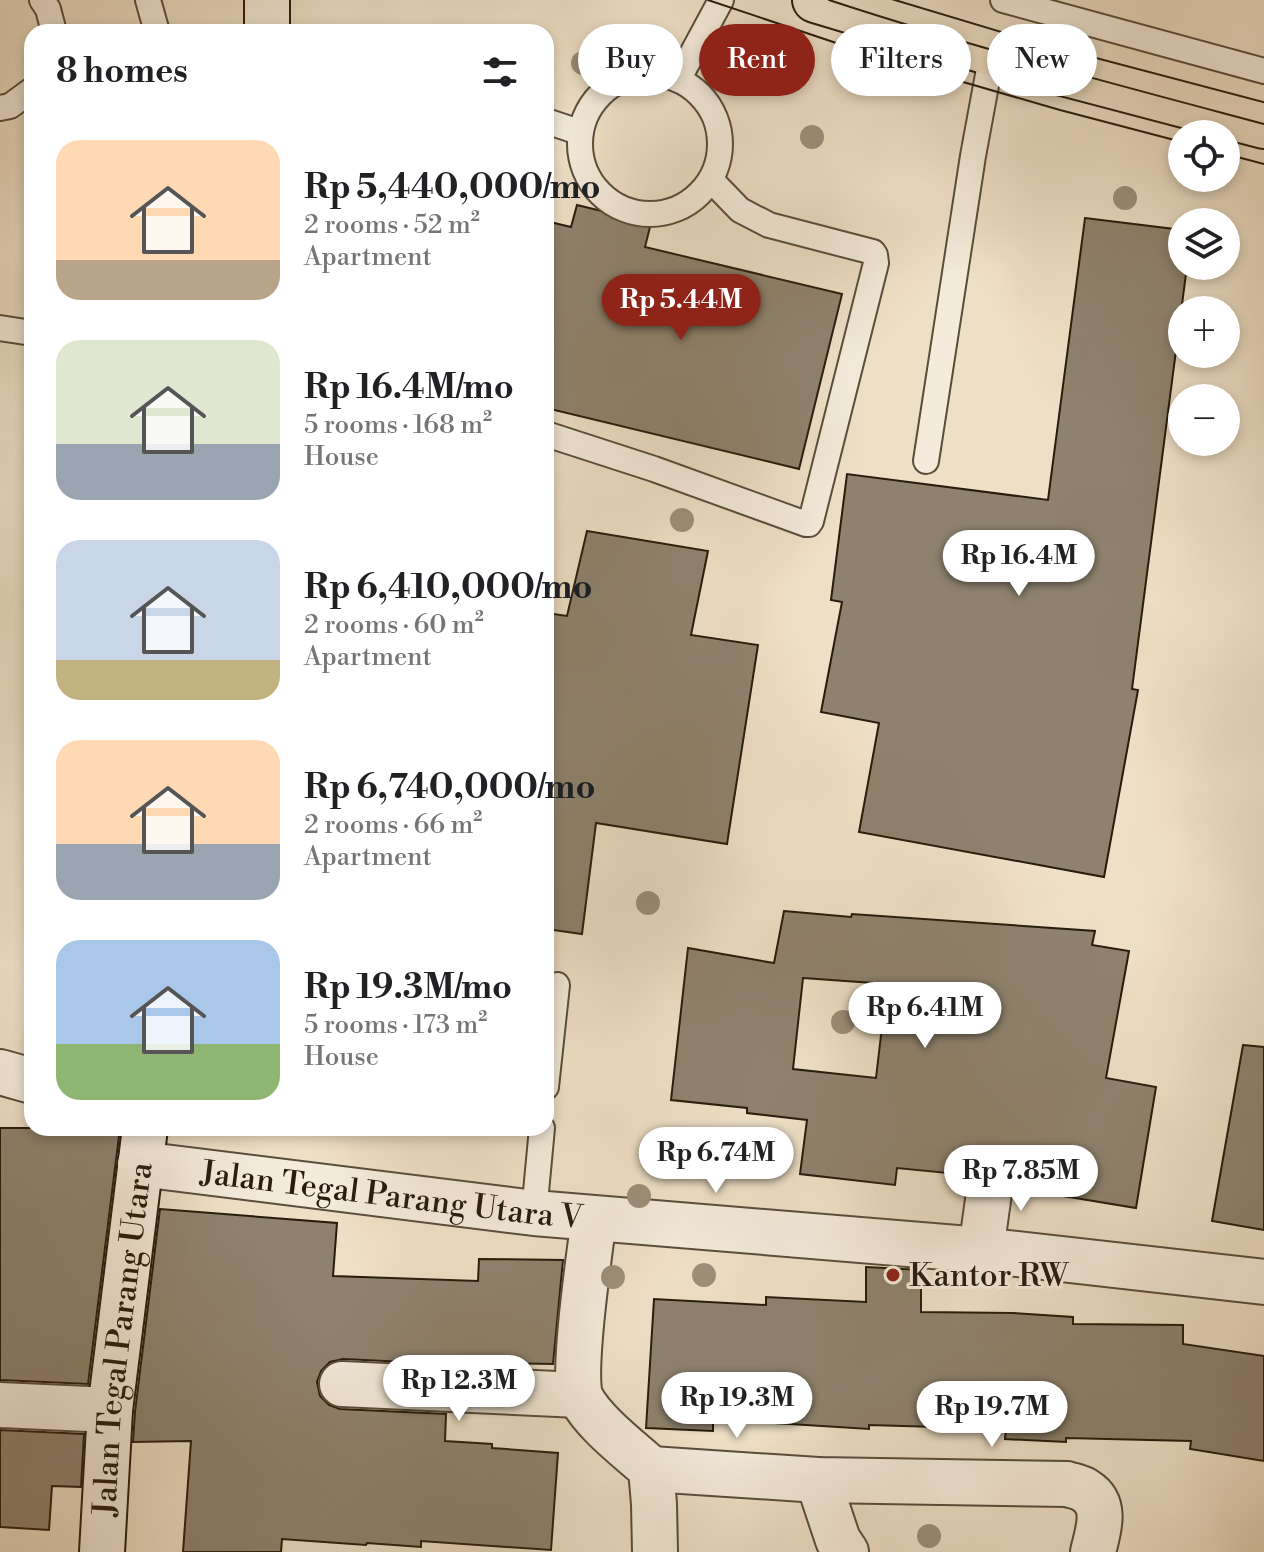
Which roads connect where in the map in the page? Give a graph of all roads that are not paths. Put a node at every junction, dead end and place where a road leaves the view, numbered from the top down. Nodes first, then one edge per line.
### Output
1 (42, 0) edge
2 (148, 0) edge
3 (267, 0) edge
4 (721, 0) edge
5 (815, 0) edge
6 (1003, 0) edge
7 (52, 24) edge
8 (155, 24) edge
9 (267, 24) edge
10 (987, 52) edge
11 (683, 71) edge
12 (1264, 71) edge
13 (987, 80) edge
14 (1097, 81) edge
15 (683, 83) edge
16 (598, 96) edge
17 (24, 98) edge
18 (0, 108) edge
19 (554, 124) edge
20 (1264, 126) edge
21 (579, 132) junction
22 (711, 180) junction
23 (0, 328) edge
24 (24, 332) edge
25 (554, 437) edge
26 (926, 461) dead end
27 (557, 985) dead end
28 (554, 1013) edge
29 (0, 1072) edge
30 (24, 1079) edge
31 (541, 1136) edge
32 (142, 1146) edge
33 (990, 1186) dead end
34 (534, 1213) junction
35 (594, 1219) junction
36 (981, 1250) junction
37 (1264, 1282) edge
38 (342, 1384) dead end
39 (579, 1395) junction
40 (0, 1405) edge
41 (110, 1410) junction
42 (651, 1469) junction
43 (818, 1480) junction
44 (102, 1552) edge
45 (655, 1552) edge
46 (846, 1552) edge
47 (1093, 1552) edge

1 - 7 lane
2 - 8 lane
3 - 9 street
4 - 11 lane
5 - 10 highway
6 - 12 lane
13 - 26 lane
14 - 20 highway
15 - 22 lane
16 - 21 lane
17 - 18 lane
19 - 21 lane
21 - 22 lane
22 - 25 lane
23 - 24 lane
27 - 28 lane
29 - 30 street
31 - 34 lane
32 - 34 street, Jalan Tegal Parang Utara V
32 - 41 street, Jalan Tegal Parang Utara
33 - 36 street
34 - 35 street, Jalan Tegal Parang Utara V
35 - 36 street, Jalan Tegal Parang Utara V
35 - 39 street
36 - 37 street, Jalan Tegal Parang Utara V
38 - 39 street
39 - 42 street
40 - 41 street
41 - 44 street, Jalan Tegal Parang Utara
42 - 43 street
42 - 45 street
43 - 46 street
43 - 47 street

